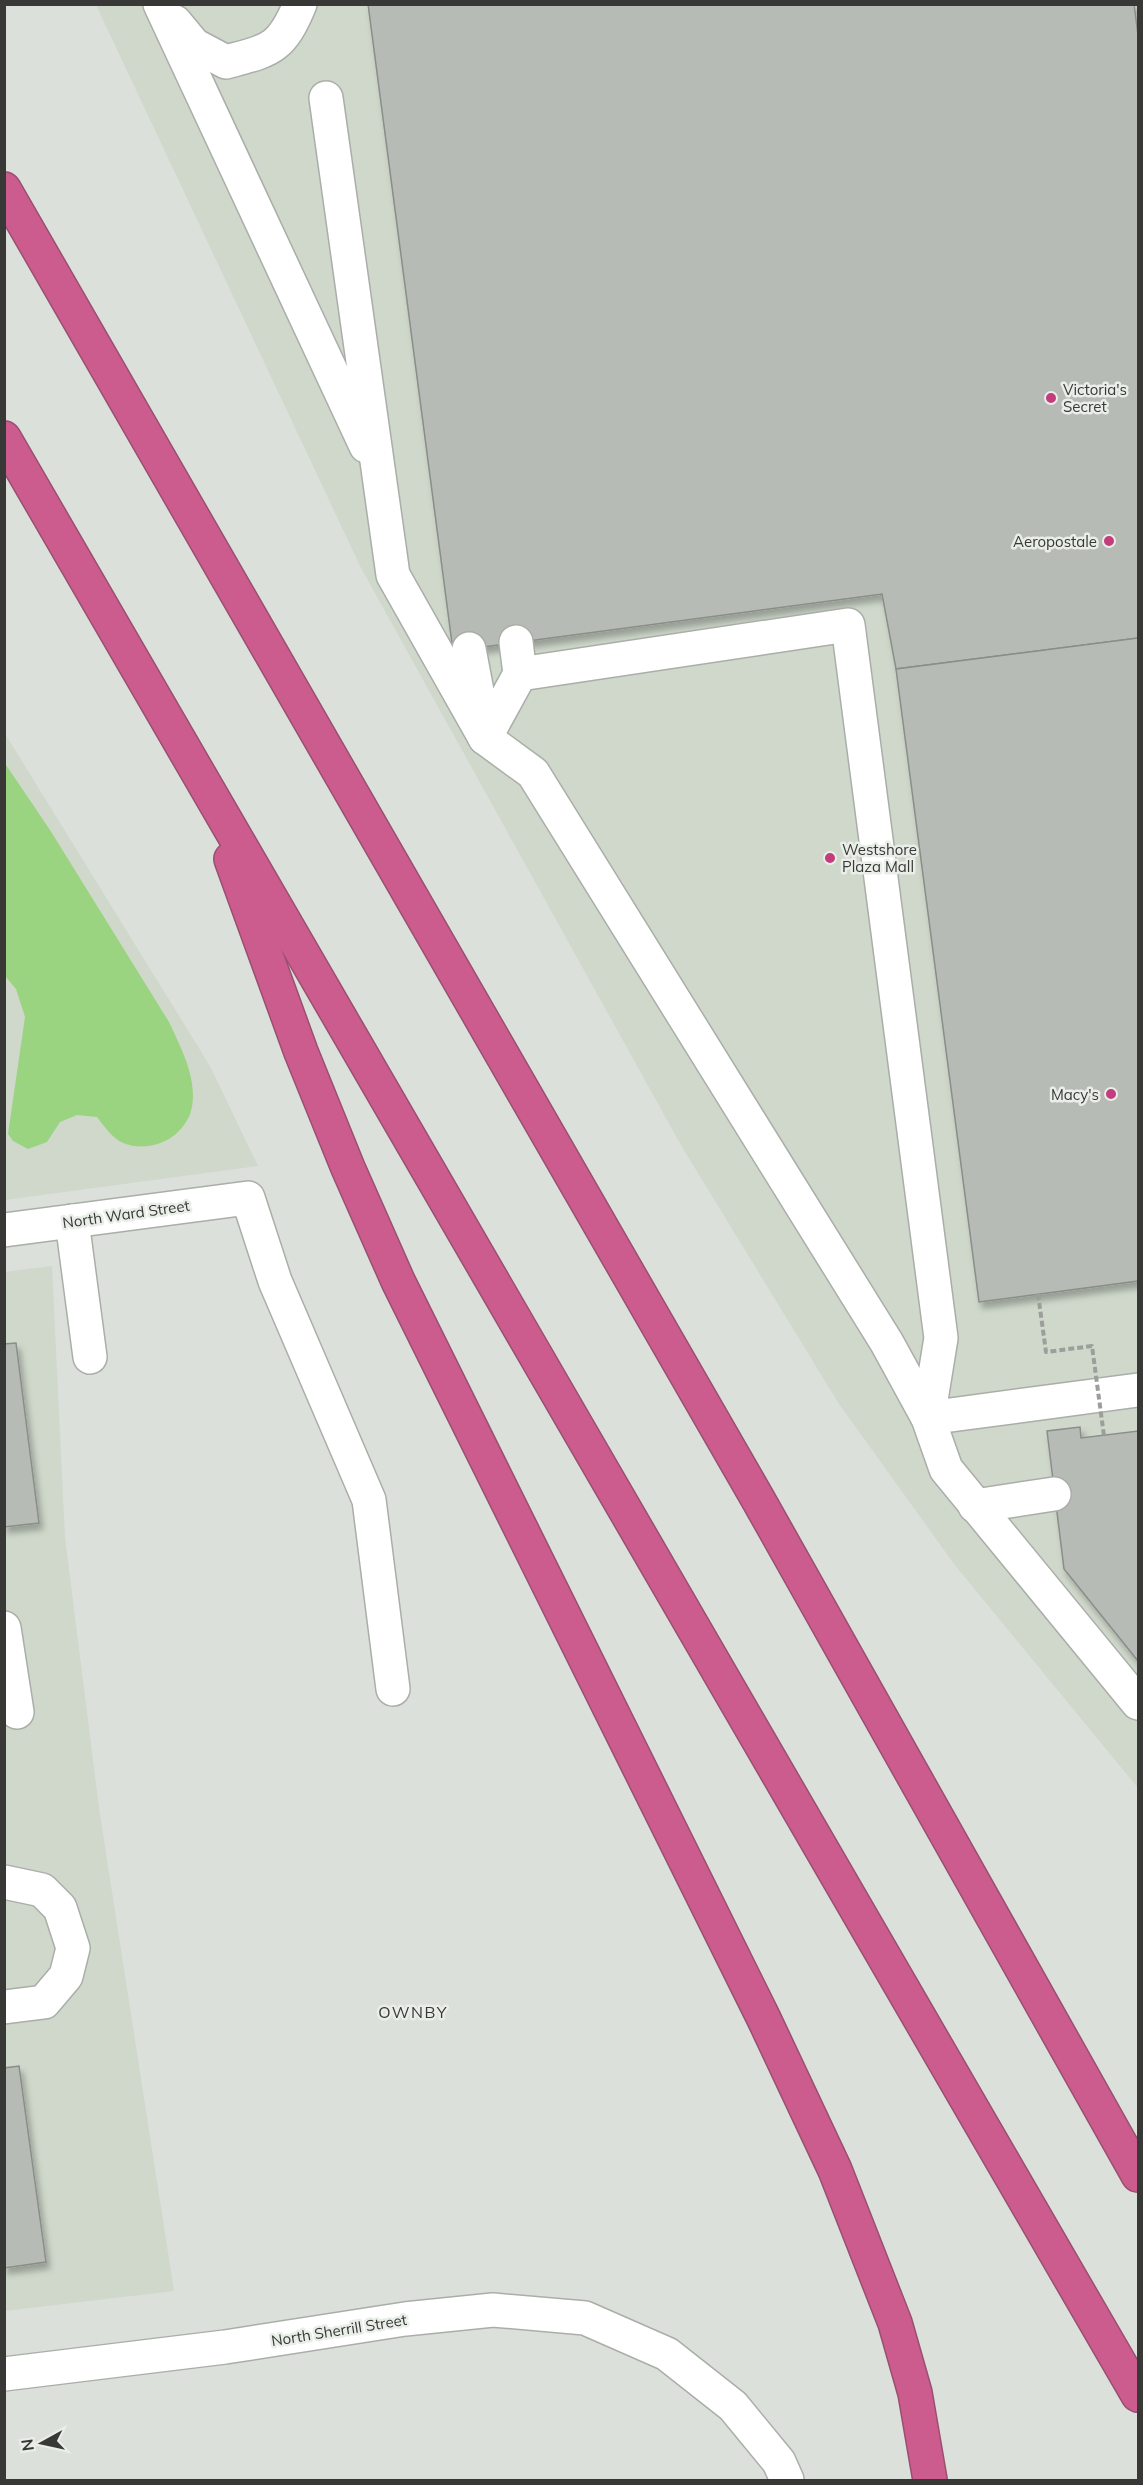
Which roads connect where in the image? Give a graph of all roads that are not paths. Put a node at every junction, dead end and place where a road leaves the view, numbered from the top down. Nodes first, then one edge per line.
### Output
1 (300, 4) edge
2 (160, 5) edge
3 (326, 98) dead end
4 (4, 189) edge
5 (4, 438) edge
6 (381, 478) junction
7 (469, 649) dead end
8 (164, 713) junction
9 (485, 738) junction
10 (72, 1221) junction
11 (4, 1230) edge
12 (90, 1357) dead end
13 (1138, 1390) edge
14 (928, 1418) junction
15 (1054, 1494) dead end
16 (975, 1506) junction
17 (4, 1628) edge
18 (393, 1689) dead end
19 (1138, 1703) edge
20 (17, 1712) dead end
21 (4, 1882) edge
22 (4, 2007) edge
23 (1138, 2175) edge
24 (4, 2374) edge
25 (1138, 2395) edge
26 (787, 2481) edge
27 (930, 2481) edge

1 - 2 street
2 - 6 street
3 - 6 street
4 - 23 highway
5 - 8 highway
6 - 9 street
7 - 9 street
8 - 25 highway
8 - 27 highway
9 - 14 street
9 - 14 street
10 - 11 street, North Ward Street
10 - 12 street
10 - 18 street, North Ward Street
13 - 14 street
14 - 16 street
15 - 16 street
16 - 19 street
17 - 20 street
21 - 22 street
24 - 26 street, North Sherrill Street

